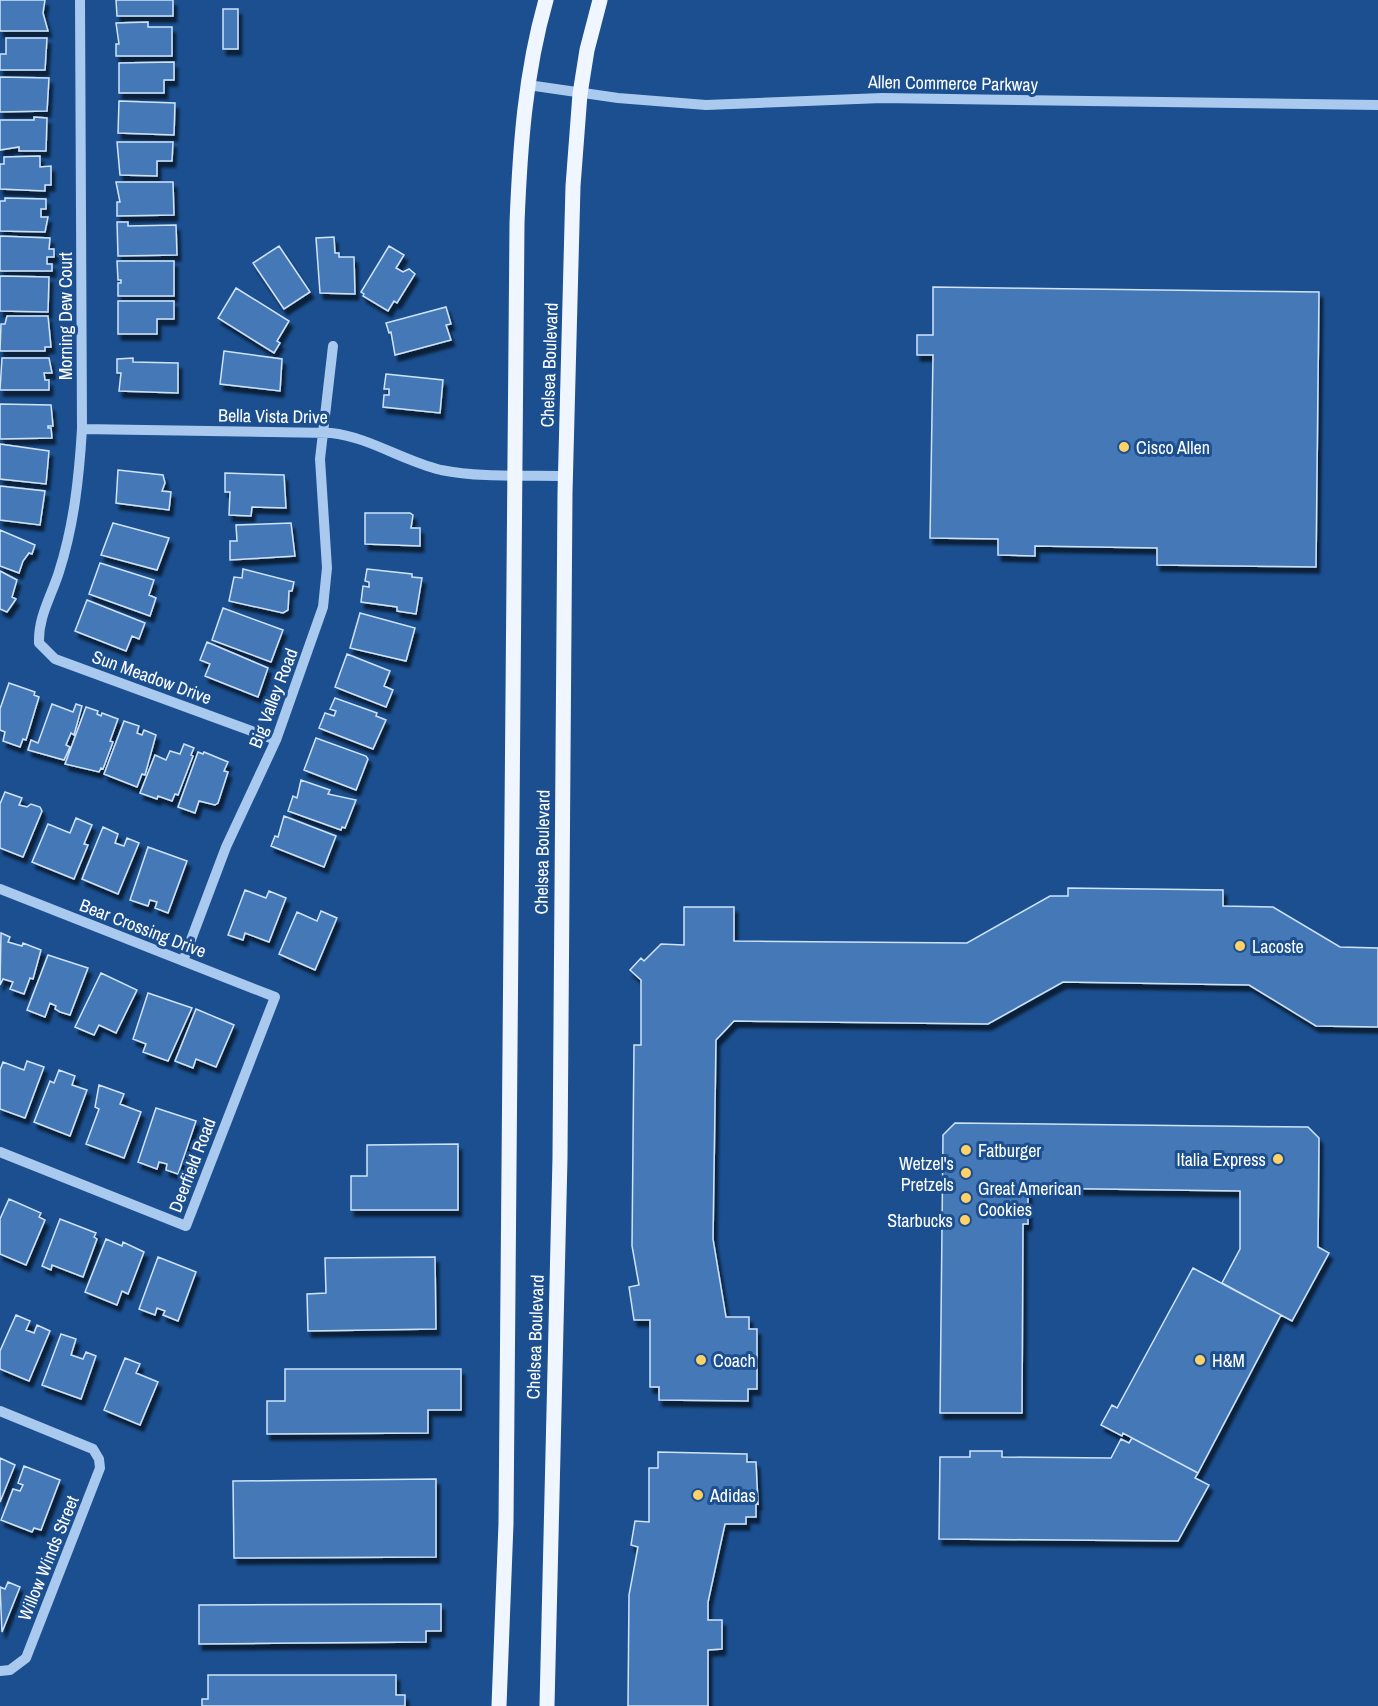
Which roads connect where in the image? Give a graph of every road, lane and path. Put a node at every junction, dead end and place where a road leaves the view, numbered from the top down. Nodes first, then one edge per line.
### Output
1 (80, 0) edge
2 (546, 0) edge
3 (600, 0) edge
4 (528, 84) junction
5 (580, 94) junction
6 (1378, 105) edge
7 (333, 346) dead end
8 (82, 429) junction
9 (323, 432) junction
10 (515, 475) junction
11 (566, 476) junction
12 (38, 626) joint
13 (276, 740) junction
14 (0, 889) edge
15 (183, 961) junction
16 (275, 997) joint
17 (0, 1152) edge
18 (0, 1411) edge
19 (0, 1671) edge
20 (500, 1706) edge
21 (547, 1706) edge

1 - 8 street, Morning Dew Court
2 - 4 main road, Chelsea Boulevard
3 - 5 main road, Chelsea Boulevard
4 - 5 street, Allen Commerce Parkway
4 - 10 main road, Chelsea Boulevard
5 - 6 street, Allen Commerce Parkway
5 - 11 main road, Chelsea Boulevard
7 - 9 street, Big Valley Road
8 - 9 street, Bella Vista Drive
8 - 12 street, Morning Dew Court
9 - 10 street, Bella Vista Drive
9 - 13 street, Big Valley Road
10 - 11 street, Bella Vista Drive
10 - 20 main road, Chelsea Boulevard
11 - 21 main road, Chelsea Boulevard
12 - 13 street, Sun Meadow Drive
13 - 15 street, Big Valley Road
14 - 15 street, Bear Crossing Drive
15 - 16 street, Bear Crossing Drive
16 - 17 street, Deerfield Road
18 - 19 street, Willow Winds Street

